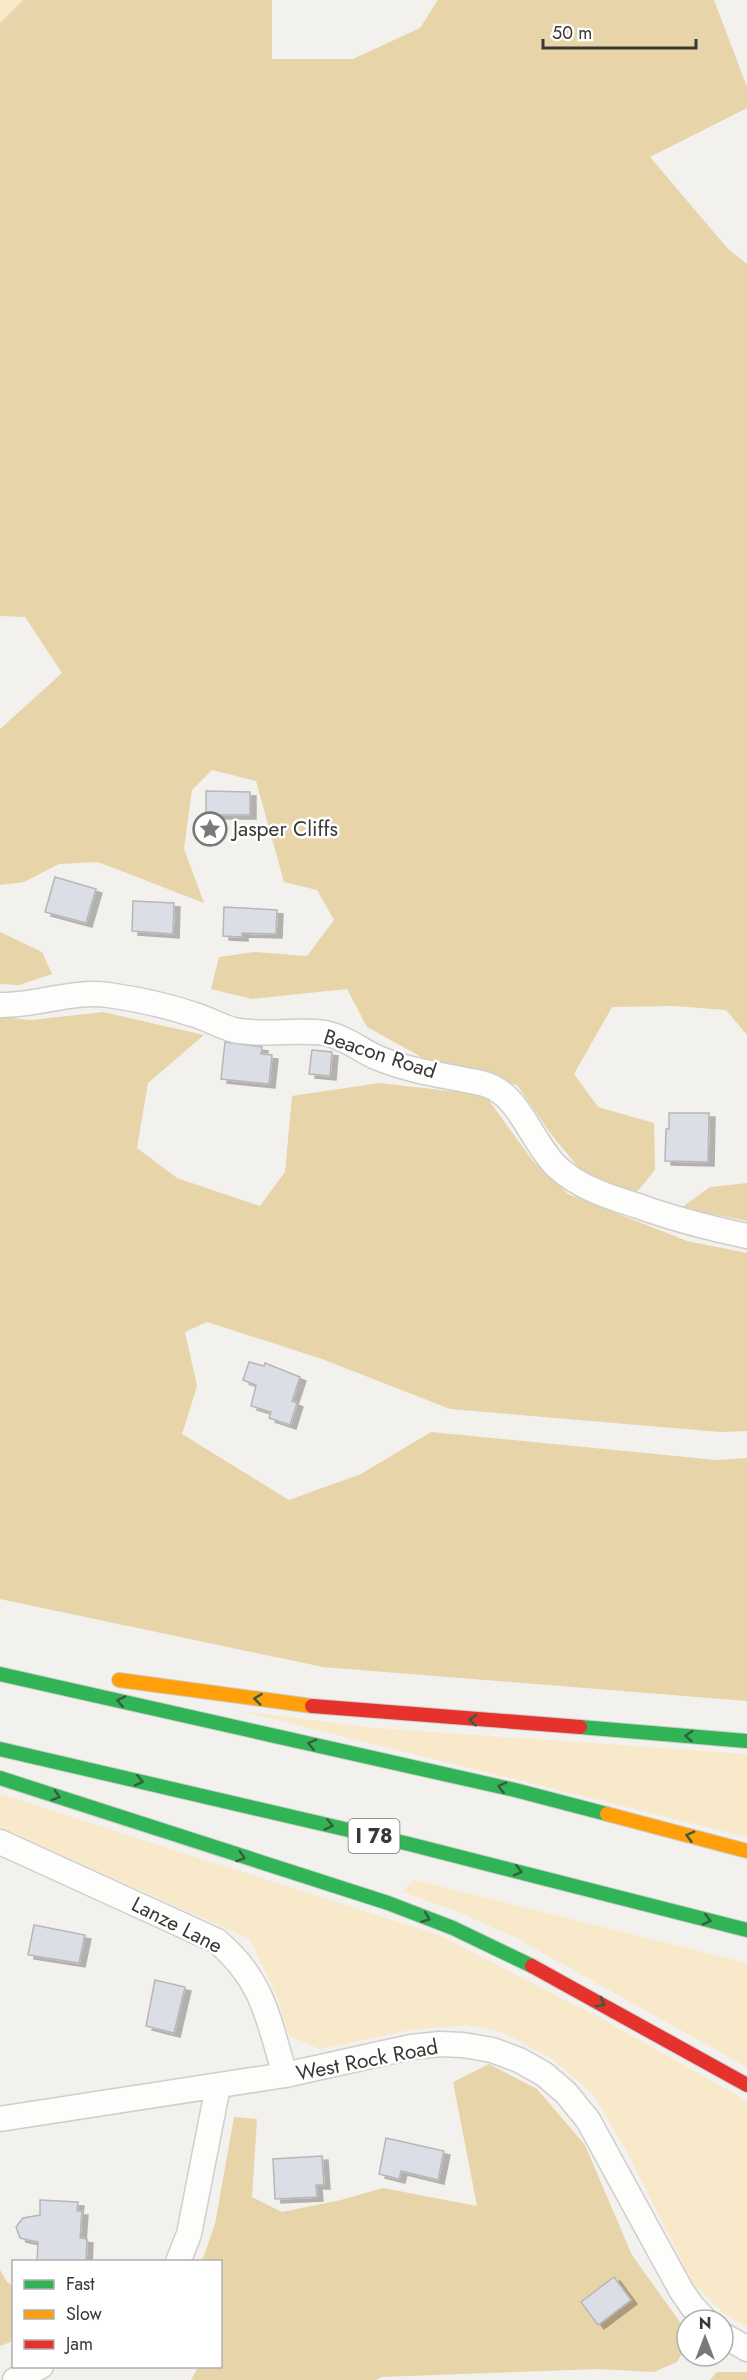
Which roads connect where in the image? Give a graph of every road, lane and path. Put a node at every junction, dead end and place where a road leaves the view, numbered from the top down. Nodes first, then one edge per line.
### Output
1 (0, 1005) edge
2 (747, 1236) edge
3 (0, 1674) edge
4 (103, 1678) dead end
5 (747, 1741) edge
6 (0, 1749) edge
7 (0, 1778) edge
8 (0, 1842) edge
9 (747, 1851) edge
10 (747, 1930) edge
11 (285, 2076) junction
12 (747, 2085) edge
13 (218, 2086) junction
14 (0, 2119) edge
15 (179, 2260) edge
16 (694, 2308) edge
17 (39, 2368) edge
18 (15, 2380) edge

1 - 2 street, Beacon Road
9 -> 3 highway
5 -> 4 highway
6 -> 10 highway, I 78
7 -> 12 highway
8 - 11 street, Lanze Lane
11 - 13 street, West Rock Road
11 - 16 street, West Rock Road
13 - 14 street, West Rock Road
13 - 15 street
17 - 18 street

